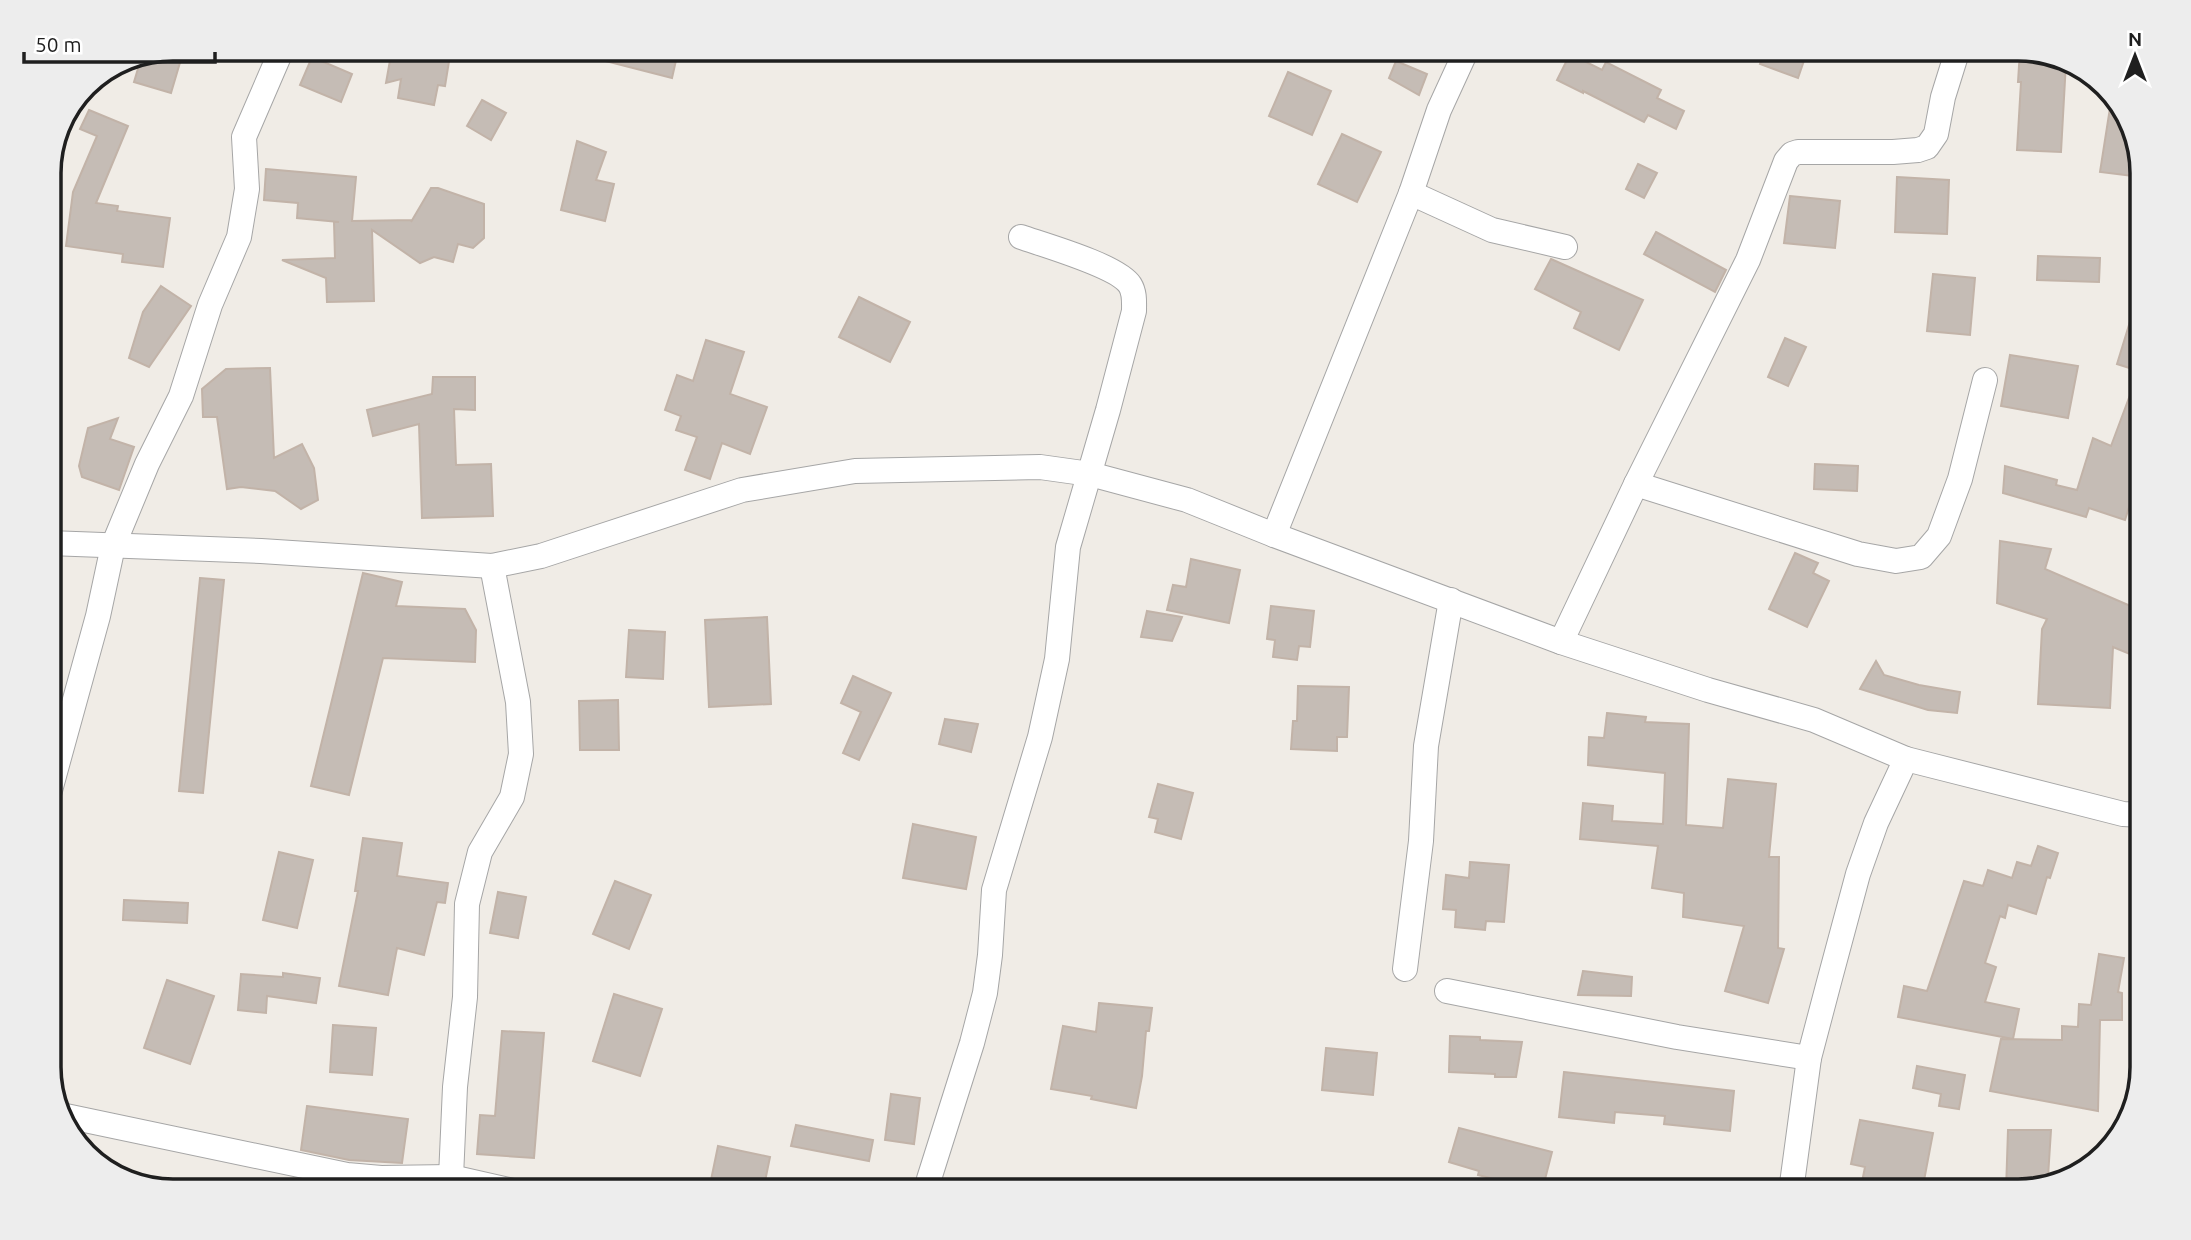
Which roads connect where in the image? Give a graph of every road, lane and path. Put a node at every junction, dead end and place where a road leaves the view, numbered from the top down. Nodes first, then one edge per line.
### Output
1 (277, 61) edge
2 (1461, 61) edge
3 (1954, 61) edge
4 (1411, 193) junction
5 (1021, 237) dead end
6 (1565, 247) dead end
7 (1985, 380) dead end
8 (1090, 474) junction
9 (1636, 484) junction
10 (1275, 535) junction
11 (61, 544) edge
12 (113, 546) junction
13 (492, 566) junction
14 (1451, 600) junction
15 (1561, 642) junction
16 (61, 750) edge
17 (1906, 759) junction
18 (2130, 814) edge
19 (1405, 969) dead end
20 (1447, 991) dead end
21 (1809, 1058) junction
22 (74, 1118) edge
23 (451, 1177) junction
24 (460, 1179) edge
25 (929, 1179) edge
26 (1793, 1179) edge

1 - 12 street
2 - 4 street
3 - 9 street
4 - 6 street
4 - 10 street
5 - 8 street
7 - 9 street
8 - 10 street
8 - 13 street
8 - 25 street
9 - 15 street
10 - 14 street
11 - 12 street
12 - 13 street
12 - 16 street
13 - 23 street
14 - 15 street
14 - 19 street
15 - 17 street
17 - 18 street
17 - 21 street
20 - 21 street
21 - 26 street
22 - 23 street
23 - 24 street

